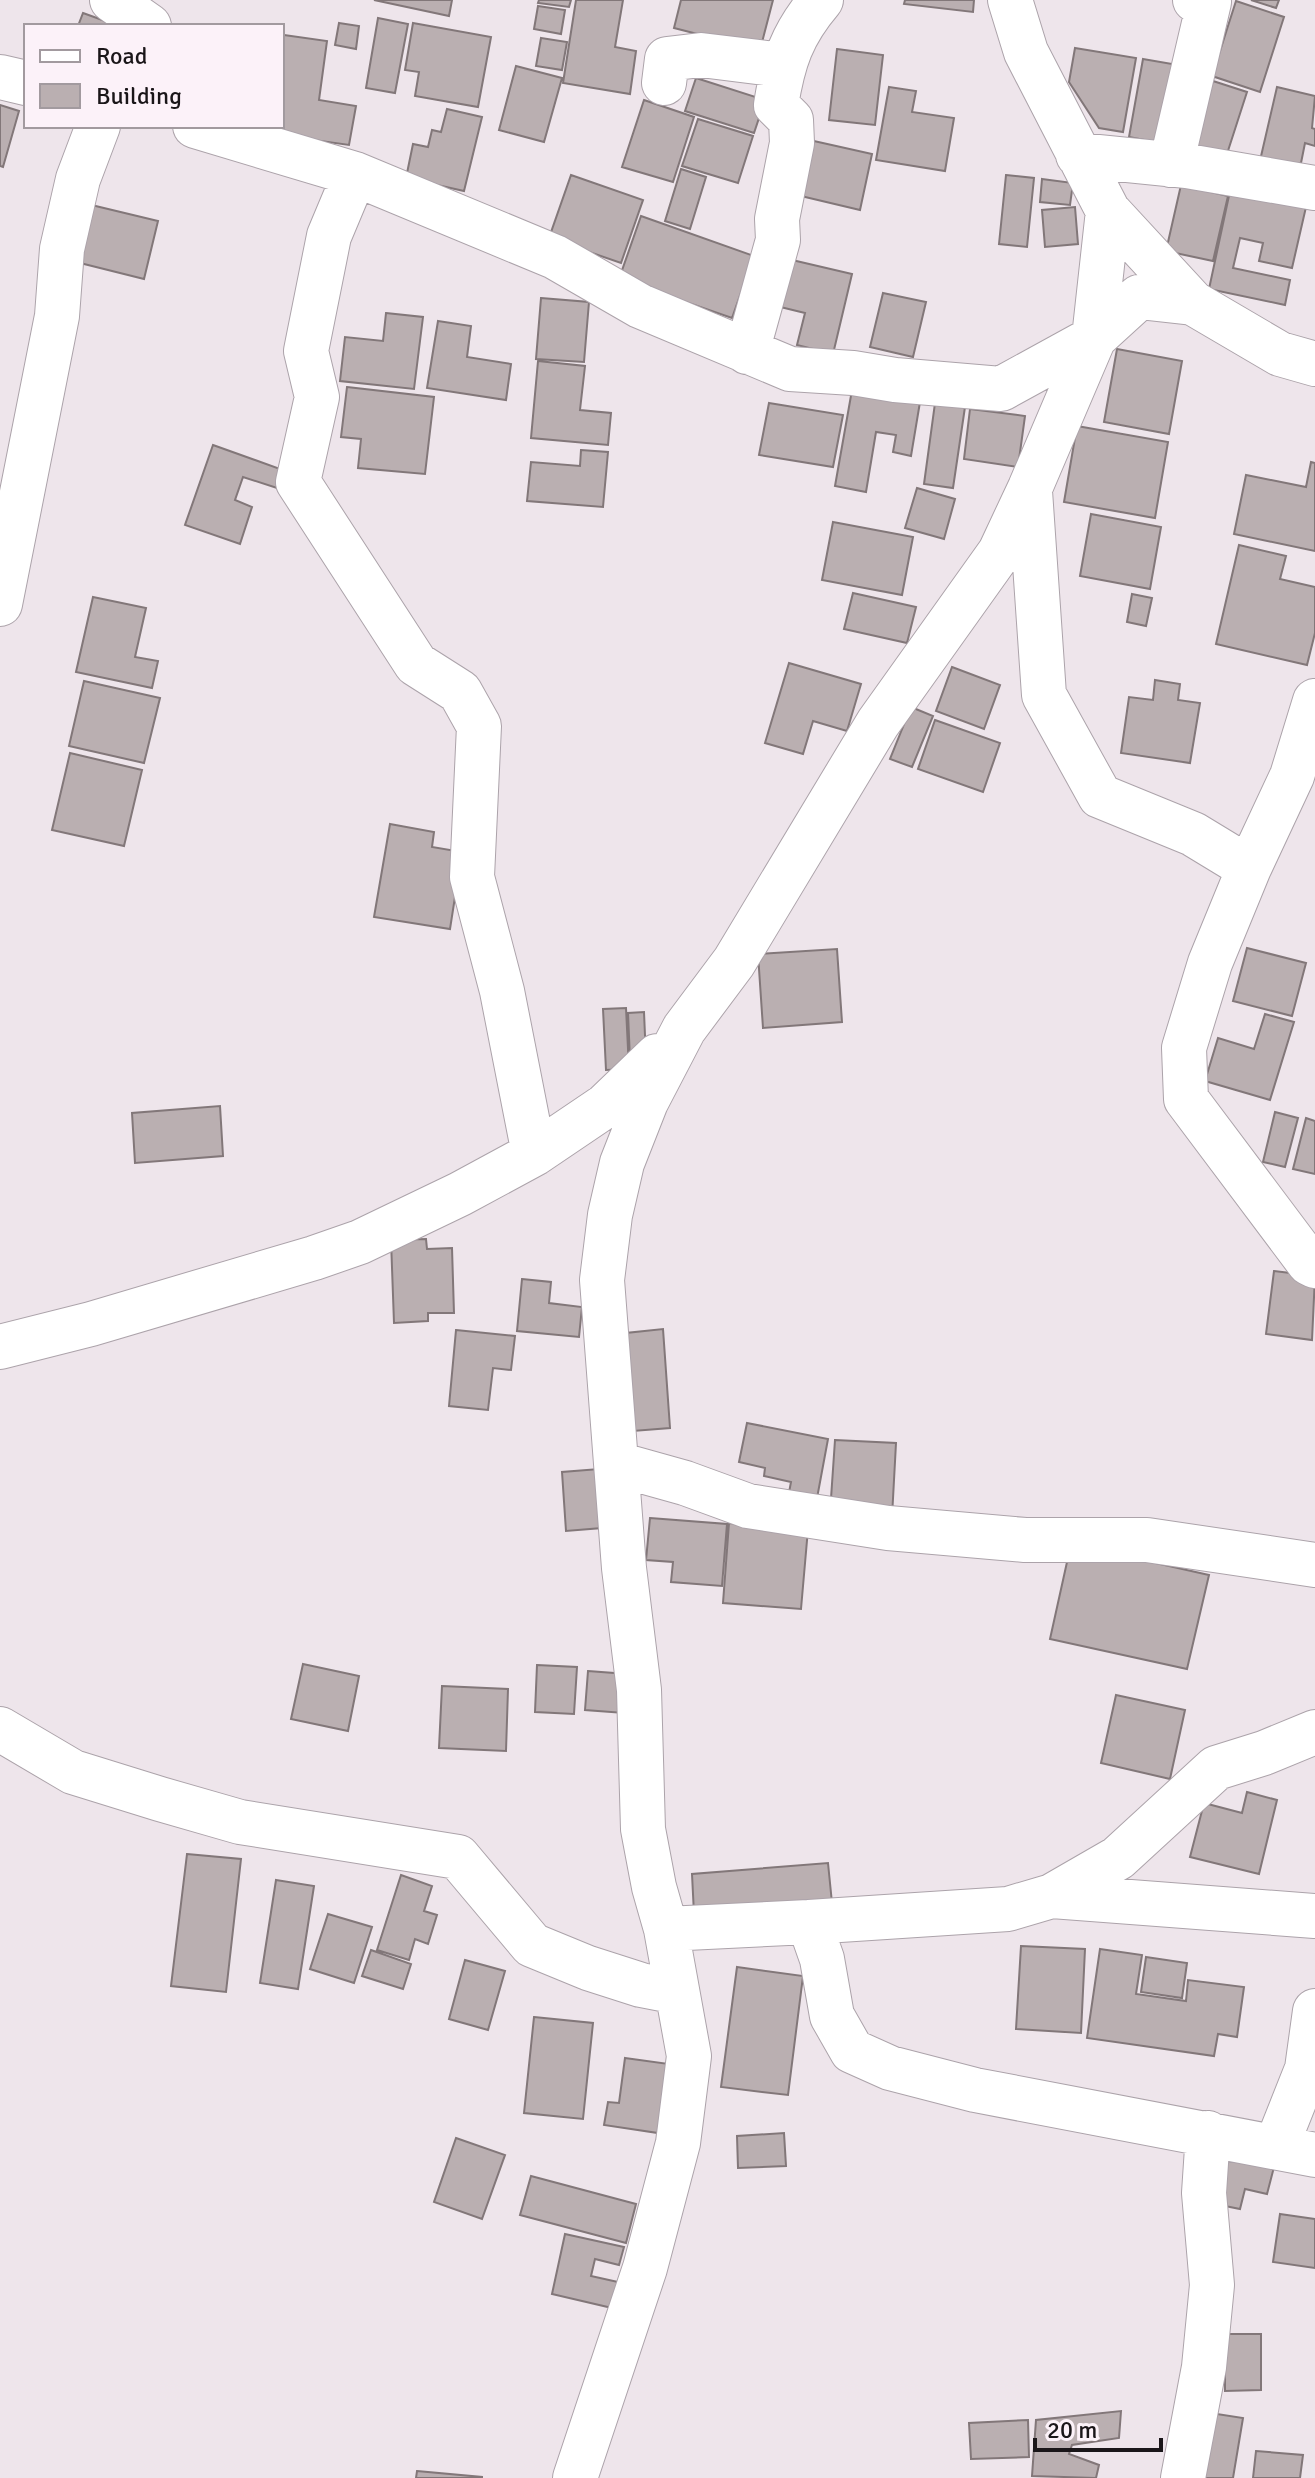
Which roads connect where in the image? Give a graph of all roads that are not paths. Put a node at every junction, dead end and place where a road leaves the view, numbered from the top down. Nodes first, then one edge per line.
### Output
1 (112, 0) edge
2 (821, 0) edge
3 (1010, 0) edge
4 (1195, 0) edge
5 (146, 24) edge
6 (782, 65) junction
7 (0, 77) edge
8 (24, 83) edge
9 (664, 83) dead end
10 (97, 128) edge
11 (202, 128) edge
12 (1078, 155) junction
13 (1171, 165) junction
14 (355, 174) junction
15 (1315, 188) edge
16 (1108, 211) junction
17 (1193, 303) junction
18 (1094, 338) junction
19 (747, 352) junction
20 (1315, 364) edge
21 (1030, 488) junction
22 (0, 604) edge
23 (1315, 701) edge
24 (1249, 868) junction
25 (684, 1029) junction
26 (534, 1154) junction
27 (1315, 1266) edge
28 (0, 1347) edge
29 (617, 1464) junction
30 (1315, 1565) edge
31 (0, 1729) edge
32 (1315, 1732) edge
33 (1052, 1896) junction
34 (1315, 1916) edge
35 (809, 1922) junction
36 (666, 1929) junction
37 (677, 1992) junction
38 (1315, 2011) edge
39 (1208, 2133) junction
40 (1295, 2151) edge
41 (575, 2478) edge
42 (1183, 2478) edge

1 - 5 street
2 - 6 street
3 - 12 street
4 - 13 street
6 - 9 street
6 - 19 street
7 - 8 street
10 - 22 street
11 - 14 street
12 - 13 street
12 - 16 street
13 - 15 street
14 - 19 street
14 - 26 street
16 - 17 street
16 - 18 street
17 - 18 street
17 - 20 street
18 - 19 street
18 - 21 street
21 - 24 street
21 - 25 street
23 - 24 street
24 - 27 street
25 - 26 street
25 - 29 street
26 - 28 street
29 - 30 street
29 - 36 street
31 - 37 street
32 - 33 street
33 - 34 street
33 - 35 street
35 - 36 street
35 - 39 street
36 - 37 street
37 - 41 street
38 - 40 street
39 - 40 street
39 - 42 street

